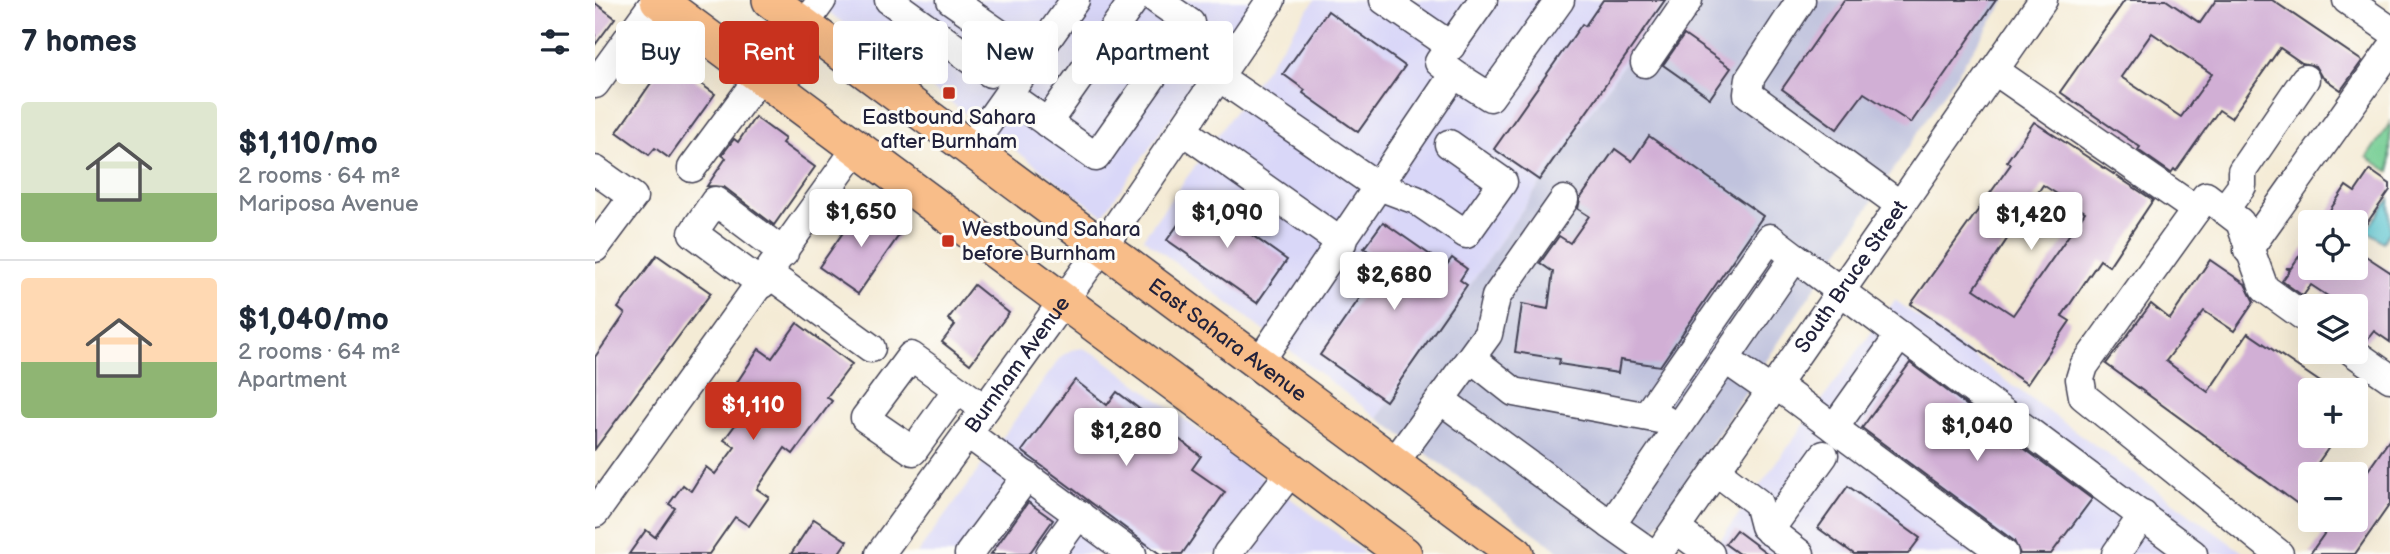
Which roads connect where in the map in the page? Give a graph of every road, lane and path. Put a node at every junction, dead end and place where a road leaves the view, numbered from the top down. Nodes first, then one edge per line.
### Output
1 (657, 0) edge
2 (770, 0) edge
3 (889, 0) edge
4 (951, 0) edge
5 (1075, 0) edge
6 (1134, 0) edge
7 (1157, 0) edge
8 (1272, 0) edge
9 (1384, 0) edge
10 (1483, 0) edge
11 (1560, 0) edge
12 (1688, 0) edge
13 (1801, 0) edge
14 (2043, 0) edge
15 (2347, 0) edge
16 (813, 13) edge
17 (981, 21) edge
18 (1058, 24) edge
19 (2390, 30) edge
20 (719, 45) edge
21 (1451, 46) junction
22 (2390, 50) edge
23 (962, 53) edge
24 (1233, 57) edge
25 (1645, 63) dead end
26 (1994, 70) junction
27 (1454, 74) junction
28 (2305, 79) dead end
29 (595, 84) edge
30 (754, 84) edge
31 (773, 84) edge
32 (1016, 84) edge
33 (1214, 84) edge
34 (1229, 84) edge
35 (1008, 95) junction
36 (1048, 123) junction
37 (1182, 130) junction
38 (1449, 144) dead end
39 (857, 148) junction
40 (970, 148) junction
41 (692, 168) dead end
42 (595, 170) edge
43 (1376, 185) junction
44 (1564, 200) dead end
45 (1901, 205) junction
46 (2196, 210) junction
47 (2224, 210) junction
48 (1342, 243) junction
49 (1103, 246) junction
50 (595, 248) edge
51 (2248, 250) junction
52 (1795, 257) junction
53 (772, 270) junction
54 (1841, 291) junction
55 (1064, 300) junction
56 (2298, 312) edge
57 (1900, 335) junction
58 (871, 348) dead end
59 (1471, 358) junction
60 (1725, 359) junction
61 (1259, 361) junction
62 (2368, 363) edge
63 (2390, 379) edge
64 (1774, 388) junction
65 (957, 390) dead end
66 (1441, 400) junction
67 (985, 409) junction
68 (1646, 416) junction
69 (1681, 423) junction
70 (1834, 428) junction
71 (967, 433) junction
72 (1824, 455) dead end
73 (1394, 463) junction
74 (1291, 470) junction
75 (1716, 471) junction
76 (1027, 476) junction
77 (595, 513) edge
78 (1079, 514) junction
79 (2143, 515) junction
80 (1611, 525) junction
81 (1676, 529) junction
82 (1769, 531) junction
83 (1386, 549) edge
84 (880, 554) edge
85 (969, 554) edge
86 (1049, 554) edge
87 (1132, 554) edge
88 (1227, 554) edge
89 (1516, 554) edge
90 (1652, 554) edge
91 (1658, 554) edge
92 (1710, 554) edge
93 (1800, 554) edge
94 (2004, 554) edge
95 (2116, 554) edge
96 (2194, 554) edge
97 (2279, 554) edge

1 - 20 main road
1 - 29 street
2 - 16 main road, East Sahara Avenue
3 - 23 street
4 - 17 street
5 - 18 street
6 - 36 street
7 - 36 street
8 - 24 street, Burnham Avenue
9 - 21 street
10 - 21 street
11 - 27 street
12 - 25 street
13 - 45 street
14 - 26 street, South Bruce Street
15 - 19 street
16 - 40 main road, East Sahara Avenue
21 - 27 street
22 - 51 street
26 - 45 street, South Bruce Street
26 - 46 street
27 - 43 street
28 - 47 street
30 - 41 street
31 - 39 main road
32 - 35 street
33 - 37 street, Burnham Avenue
34 - 43 street
35 - 36 street
35 - 40 street
37 - 48 street
37 - 49 street, Burnham Avenue
38 - 43 street
39 - 53 street
39 - 55 main road
40 - 49 main road, East Sahara Avenue
42 - 50 street
43 - 48 street
44 - 59 street
45 - 54 street, South Bruce Street
46 - 47 street
46 - 97 street
47 - 51 street
48 - 61 street
49 - 55 street, Burnham Avenue
49 - 61 main road, East Sahara Avenue
51 - 56 street
52 - 54 street
52 - 60 street
52 - 68 street
53 - 58 street
53 - 77 street
54 - 57 street
54 - 64 street, South Bruce Street
55 - 67 street, Burnham Avenue
55 - 74 main road
57 - 70 street
57 - 79 street
59 - 66 street
59 - 68 street
60 - 64 street
60 - 69 street
61 - 73 main road, East Sahara Avenue
62 - 63 street
64 - 70 street
64 - 75 street, South Bruce Street
65 - 67 street
66 - 73 street
66 - 80 street
67 - 71 street, Burnham Avenue
68 - 69 street
69 - 80 street
70 - 94 street
71 - 76 street
71 - 84 street, Burnham Avenue
72 - 82 street
73 - 89 main road, East Sahara Avenue
74 - 83 main road
74 - 88 street
75 - 81 street, South Bruce Street
75 - 82 street
76 - 78 street
76 - 85 street
78 - 86 street
78 - 87 street
79 - 95 street
79 - 96 street
80 - 90 street
81 - 91 street, South Bruce Street
81 - 92 street
82 - 93 street

